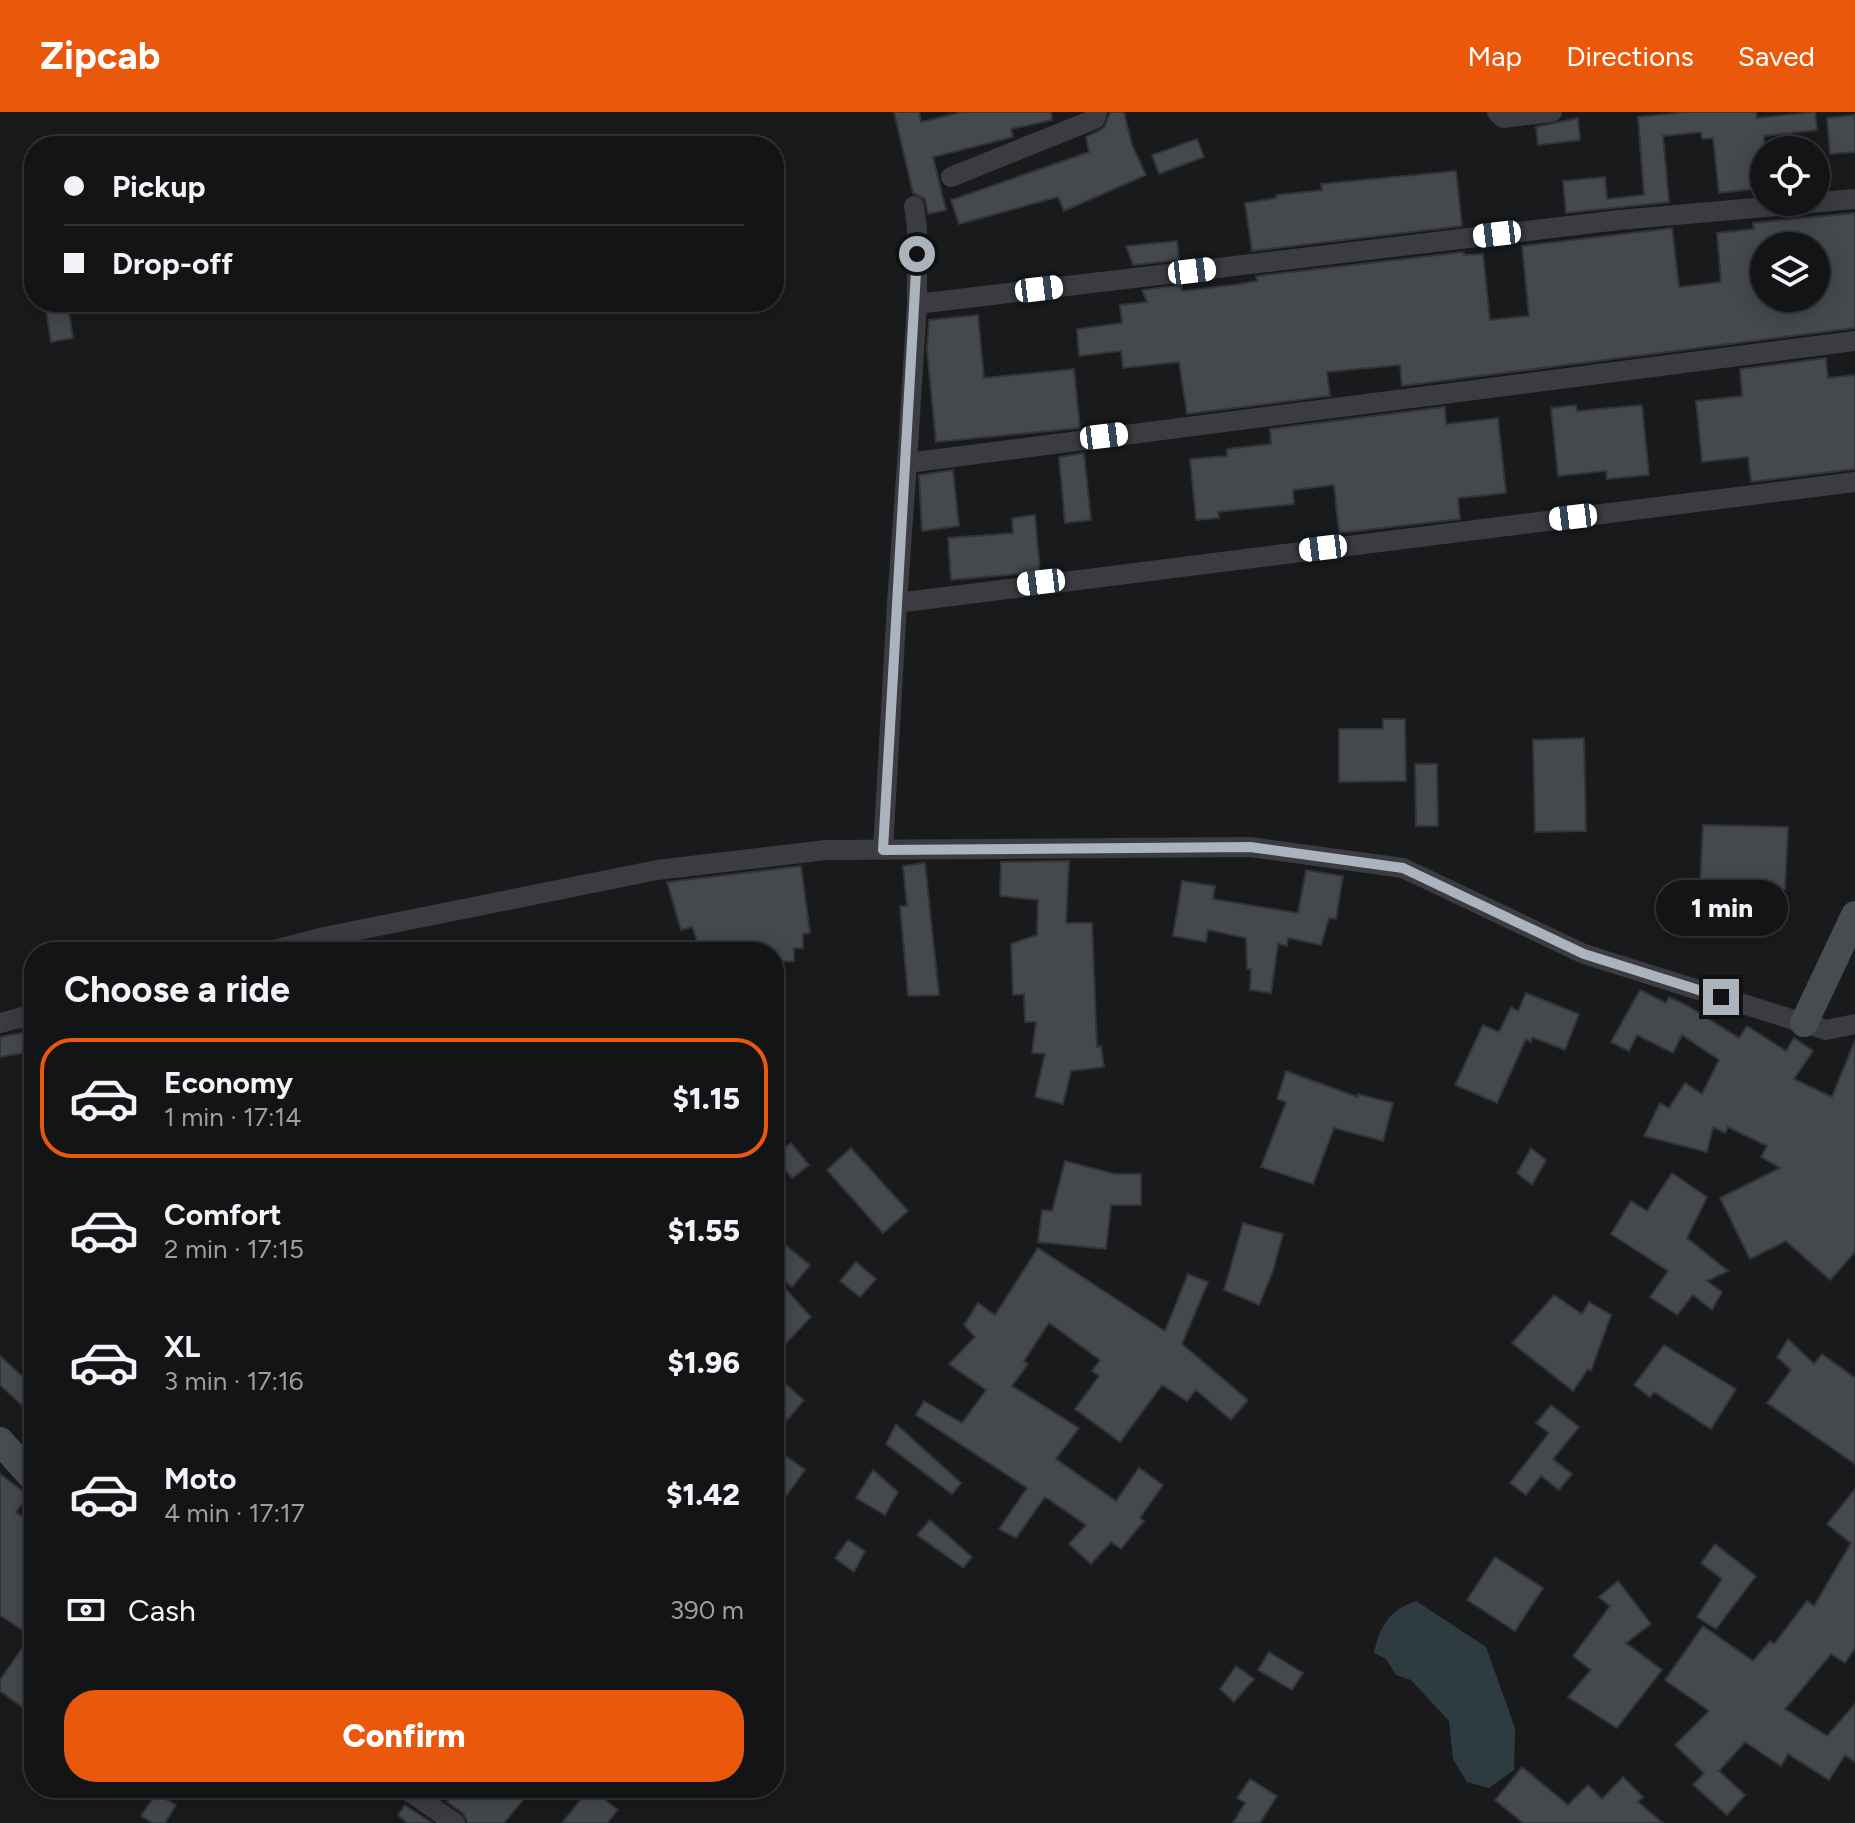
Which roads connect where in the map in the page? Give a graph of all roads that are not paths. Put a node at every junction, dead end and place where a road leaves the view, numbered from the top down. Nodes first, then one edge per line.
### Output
1 (1097, 112) edge
2 (1497, 112) edge
3 (1552, 112) edge
4 (951, 177) dead end
5 (1855, 199) edge
6 (914, 206) dead end
7 (917, 304) junction
8 (1855, 341) edge
9 (907, 463) junction
10 (1855, 482) edge
11 (897, 603) junction
12 (883, 850) junction
13 (1855, 915) edge
14 (307, 942) edge
15 (24, 1017) edge
16 (0, 1023) edge
17 (1804, 1023) junction
18 (1855, 1024) edge
19 (0, 1441) edge
20 (24, 1468) edge
21 (419, 1798) edge
22 (455, 1823) edge

1 - 4 street
2 - 3 street
5 - 7 street
6 - 7 street
7 - 9 street
8 - 9 street
9 - 11 street
10 - 11 street
11 - 12 street
12 - 14 street
12 - 17 street
13 - 17 street
15 - 16 street
17 - 18 street
19 - 20 street
21 - 22 street

